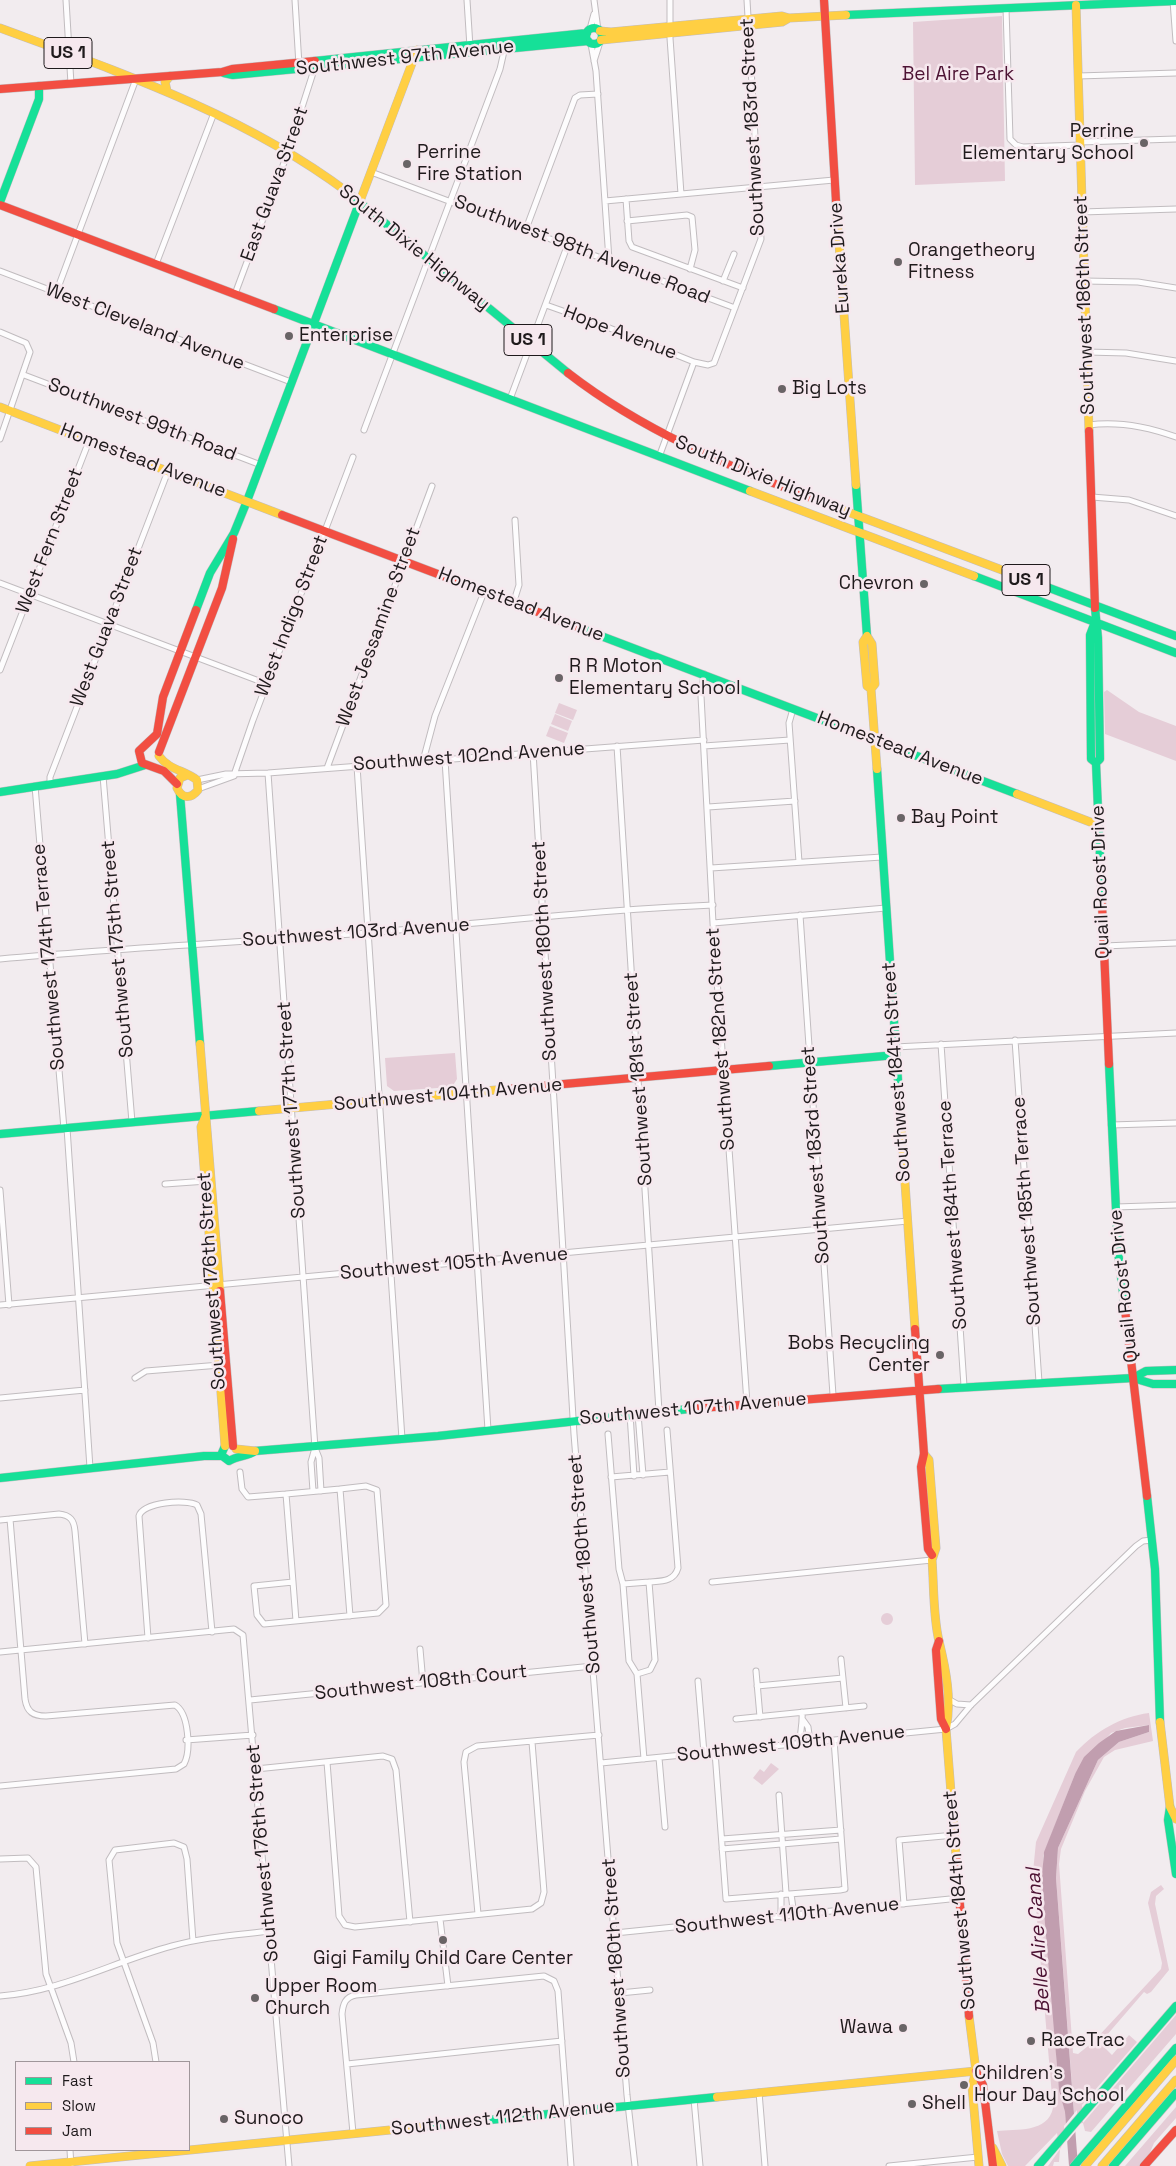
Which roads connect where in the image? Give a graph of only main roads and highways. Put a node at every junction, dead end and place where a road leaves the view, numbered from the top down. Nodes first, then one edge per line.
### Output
1 (824, 0) edge
2 (1174, 1) edge
3 (1076, 5) junction
4 (824, 15) junction
5 (0, 28) edge
6 (671, 29) junction
7 (594, 31) junction
8 (601, 41) junction
9 (589, 42) junction
10 (505, 45) junction
11 (416, 53) junction
12 (170, 76) junction
13 (136, 78) junction
14 (39, 86) junction
15 (0, 89) edge
16 (167, 91) junction
17 (360, 202) junction
18 (0, 203) edge
19 (313, 325) junction
20 (0, 407) edge
21 (711, 458) junction
22 (705, 474) junction
23 (247, 500) junction
24 (860, 516) junction
25 (234, 532) junction
26 (861, 534) junction
27 (957, 554) junction
28 (952, 568) junction
29 (1094, 606) junction
30 (1095, 622) junction
31 (1176, 636) edge
32 (1176, 654) edge
33 (874, 740) junction
34 (149, 744) junction
35 (138, 754) junction
36 (159, 754) junction
37 (147, 765) junction
38 (106, 775) junction
39 (187, 775) junction
40 (177, 784) junction
41 (0, 792) edge
42 (180, 794) junction
43 (190, 797) junction
44 (183, 821) junction
45 (1098, 826) junction
46 (896, 1051) junction
47 (205, 1117) junction
48 (0, 1134) edge
49 (1176, 1370) edge
50 (1133, 1378) junction
51 (1176, 1384) edge
52 (919, 1389) junction
53 (229, 1450) junction
54 (0, 1478) edge
55 (939, 1640) junction
56 (946, 1729) junction
57 (1170, 1807) junction
58 (1176, 1819) edge
59 (1176, 1874) edge
60 (1176, 2006) edge
61 (1176, 2048) edge
62 (1176, 2060) edge
63 (976, 2071) junction
64 (1176, 2080) edge
65 (1176, 2092) edge
66 (1176, 2130) edge
67 (990, 2143) junction
68 (190, 2149) edge
69 (163, 2151) edge
70 (1087, 2163) edge
71 (71, 2164) edge
72 (30, 2166) edge
73 (979, 2166) edge
74 (993, 2166) edge
75 (1002, 2166) edge
76 (1038, 2166) edge
77 (1074, 2166) edge
78 (1102, 2166) edge
79 (1113, 2166) edge
80 (1144, 2166) edge

1 - 4 main road, Eureka Drive
2 - 3 main road, Southwest 97th Avenue
3 - 4 main road, Southwest 97th Avenue
3 - 29 main road, Southwest 186th Street
4 - 6 main road, Southwest 97th Avenue
4 - 24 main road, Eureka Drive
5 - 13 main road, South Dixie Highway / US 1
6 - 7 main road, Southwest 97th Avenue
6 - 8 main road, Southwest 97th Avenue
7 - 8 main road
7 - 9 main road
7 - 10 main road, Southwest 97th Avenue
8 - 9 main road, Southwest 97th Avenue
9 - 10 main road, Southwest 97th Avenue
10 - 11 main road, Southwest 97th Avenue
11 - 12 main road, Southwest 97th Avenue
11 - 17 main road
12 - 13 main road, Southwest 97th Avenue
12 - 16 main road
13 - 14 main road, Southwest 97th Avenue
13 - 16 main road, South Dixie Highway / US 1
14 - 15 main road, Southwest 97th Avenue
14 - 18 main road
16 - 17 main road, South Dixie Highway / US 1
17 - 19 main road
17 - 21 main road, South Dixie Highway / US 1
18 - 19 main road, South Dixie Highway / US 1
19 - 22 main road, South Dixie Highway / US 1
19 - 23 main road
20 - 23 main road, Homestead Avenue
21 - 22 main road
21 - 24 main road, South Dixie Highway / US 1
22 - 26 main road, South Dixie Highway / US 1
23 - 25 main road
23 - 33 main road, Homestead Avenue
24 - 26 main road, Southwest 184th Street
24 - 27 main road, South Dixie Highway / US 1
25 - 34 main road
25 - 36 main road
26 - 28 main road, South Dixie Highway / US 1
26 - 33 main road, Southwest 184th Street
27 - 28 main road
27 - 29 main road, South Dixie Highway / US 1
28 - 30 main road, South Dixie Highway / US 1
29 - 30 main road, Quail Roost Drive
29 - 31 main road, South Dixie Highway / US 1
30 - 32 main road, South Dixie Highway / US 1
30 - 45 main road, Quail Roost Drive
33 - 45 main road, Homestead Avenue
33 - 46 main road, Southwest 184th Street
34 - 35 main road
34 - 36 main road
35 - 37 main road
35 - 38 main road
36 - 37 main road
36 - 39 main road
37 - 38 main road
37 - 40 main road
38 - 41 main road
39 - 40 main road
39 - 43 main road
40 - 42 main road
42 - 43 main road
42 - 44 main road, Southwest 176th Street
43 - 44 main road, Southwest 176th Street
44 - 47 main road, Southwest 176th Street
45 - 50 main road, Quail Roost Drive
46 - 47 main road, Southwest 104th Avenue
46 - 52 main road, Southwest 184th Street
47 - 48 main road, Southwest 104th Avenue
47 - 53 main road, Southwest 176th Street
49 - 50 main road, Southwest 107th Avenue
50 - 51 main road, Southwest 107th Avenue
50 - 52 main road, Southwest 107th Avenue
50 - 57 main road, Quail Roost Drive
52 - 53 main road, Southwest 107th Avenue
52 - 55 main road, Southwest 184th Street
53 - 54 main road, Southwest 107th Avenue
55 - 56 main road, Southwest 184th Street
55 - 56 main road, Southwest 184th Street
56 - 63 main road, Southwest 184th Street
57 - 58 main road, Quail Roost Drive
57 - 59 main road, Quail Roost Drive
60 - 76 main road
61 - 77 main road
62 - 70 main road
63 - 67 main road, Southwest 184th Street
63 - 68 main road, Southwest 112th Avenue
63 - 73 main road, Southwest 184th Street
64 - 78 main road
65 - 79 main road
66 - 80 main road
67 - 74 main road, Southwest 184th Street
67 - 75 main road
69 - 71 main road, Southwest 112th Avenue
71 - 72 main road, Southwest 112th Avenue

